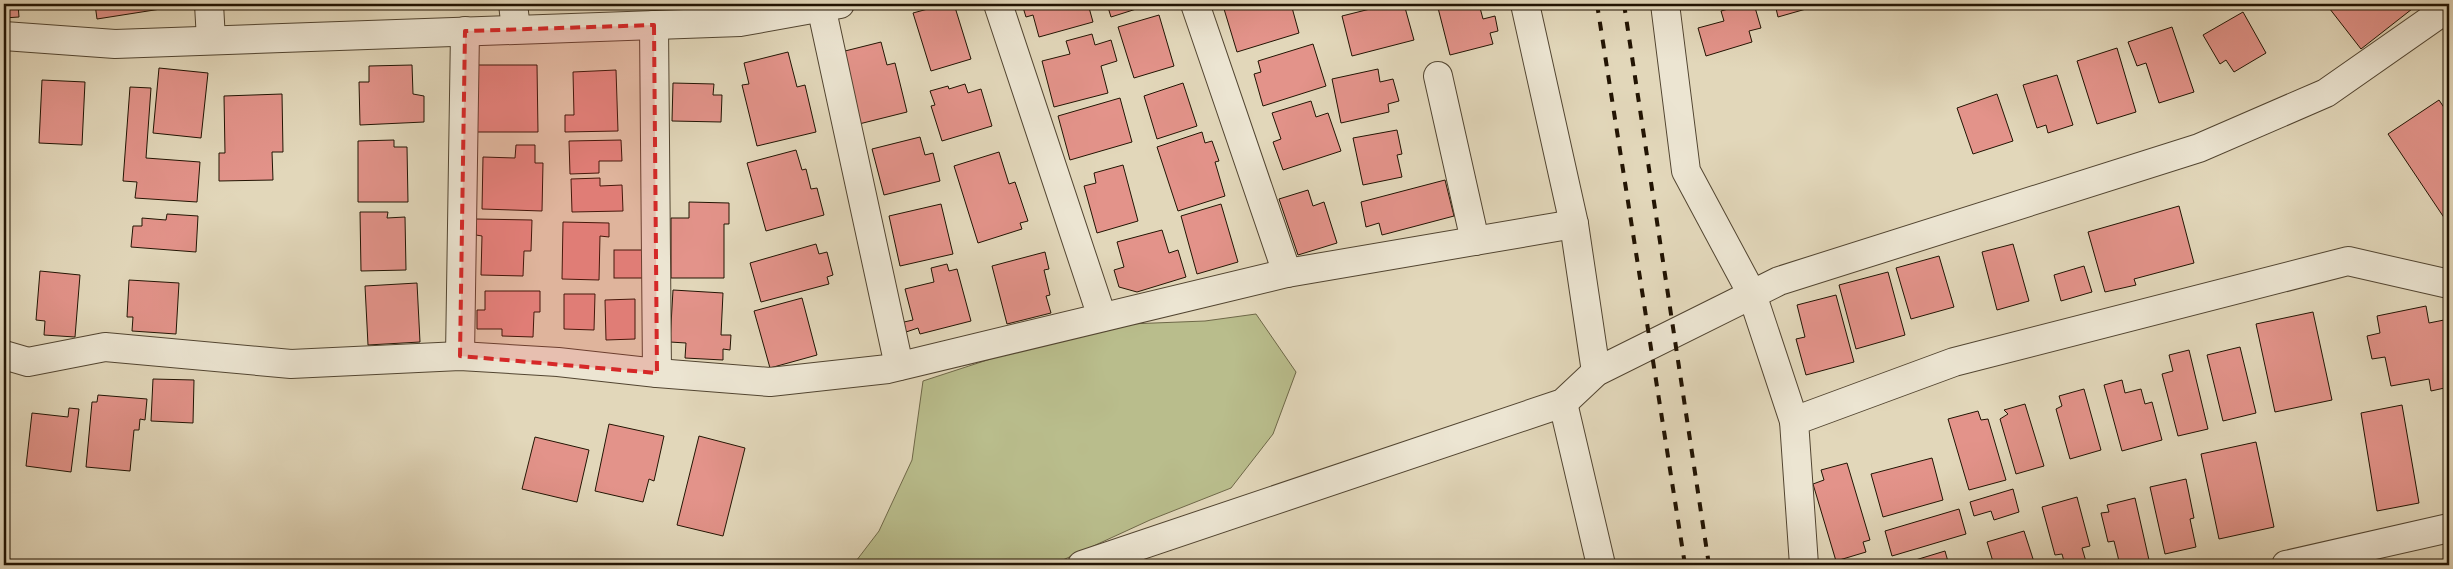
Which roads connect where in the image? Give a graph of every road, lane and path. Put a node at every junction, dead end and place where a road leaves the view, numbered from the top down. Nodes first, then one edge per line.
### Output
1 (209, 4) edge
2 (998, 4) edge
3 (1195, 4) edge
4 (1525, 4) edge
5 (1665, 4) edge
6 (831, 5) edge
7 (2449, 7) edge
8 (514, 17) edge
9 (654, 25) junction
10 (466, 31) junction
11 (4, 36) edge
12 (211, 40) junction
13 (1438, 76) dead end
14 (1574, 224) junction
15 (1476, 241) junction
16 (1287, 273) junction
17 (2449, 284) edge
18 (1752, 294) junction
19 (1102, 317) junction
20 (4, 356) edge
21 (460, 356) junction
22 (899, 366) junction
23 (1596, 372) junction
24 (657, 373) junction
25 (1563, 403) junction
26 (1794, 420) junction
27 (2449, 528) edge
28 (1082, 565) edge
29 (1601, 565) edge
30 (1804, 565) edge
31 (2286, 565) edge

1 - 12 street
2 - 19 street
3 - 16 street
4 - 14 street
5 - 18 street
6 - 9 street
6 - 22 street
7 - 18 street
8 - 9 street
8 - 10 street
9 - 24 street
10 - 12 street
10 - 21 street
11 - 12 street
13 - 15 street
14 - 15 street
14 - 23 street
15 - 16 street
16 - 19 street
17 - 26 street
18 - 23 street
18 - 26 street
19 - 22 street
20 - 21 street
21 - 24 street
22 - 24 street
23 - 25 street
25 - 28 street
25 - 29 street
26 - 30 street
27 - 31 street

